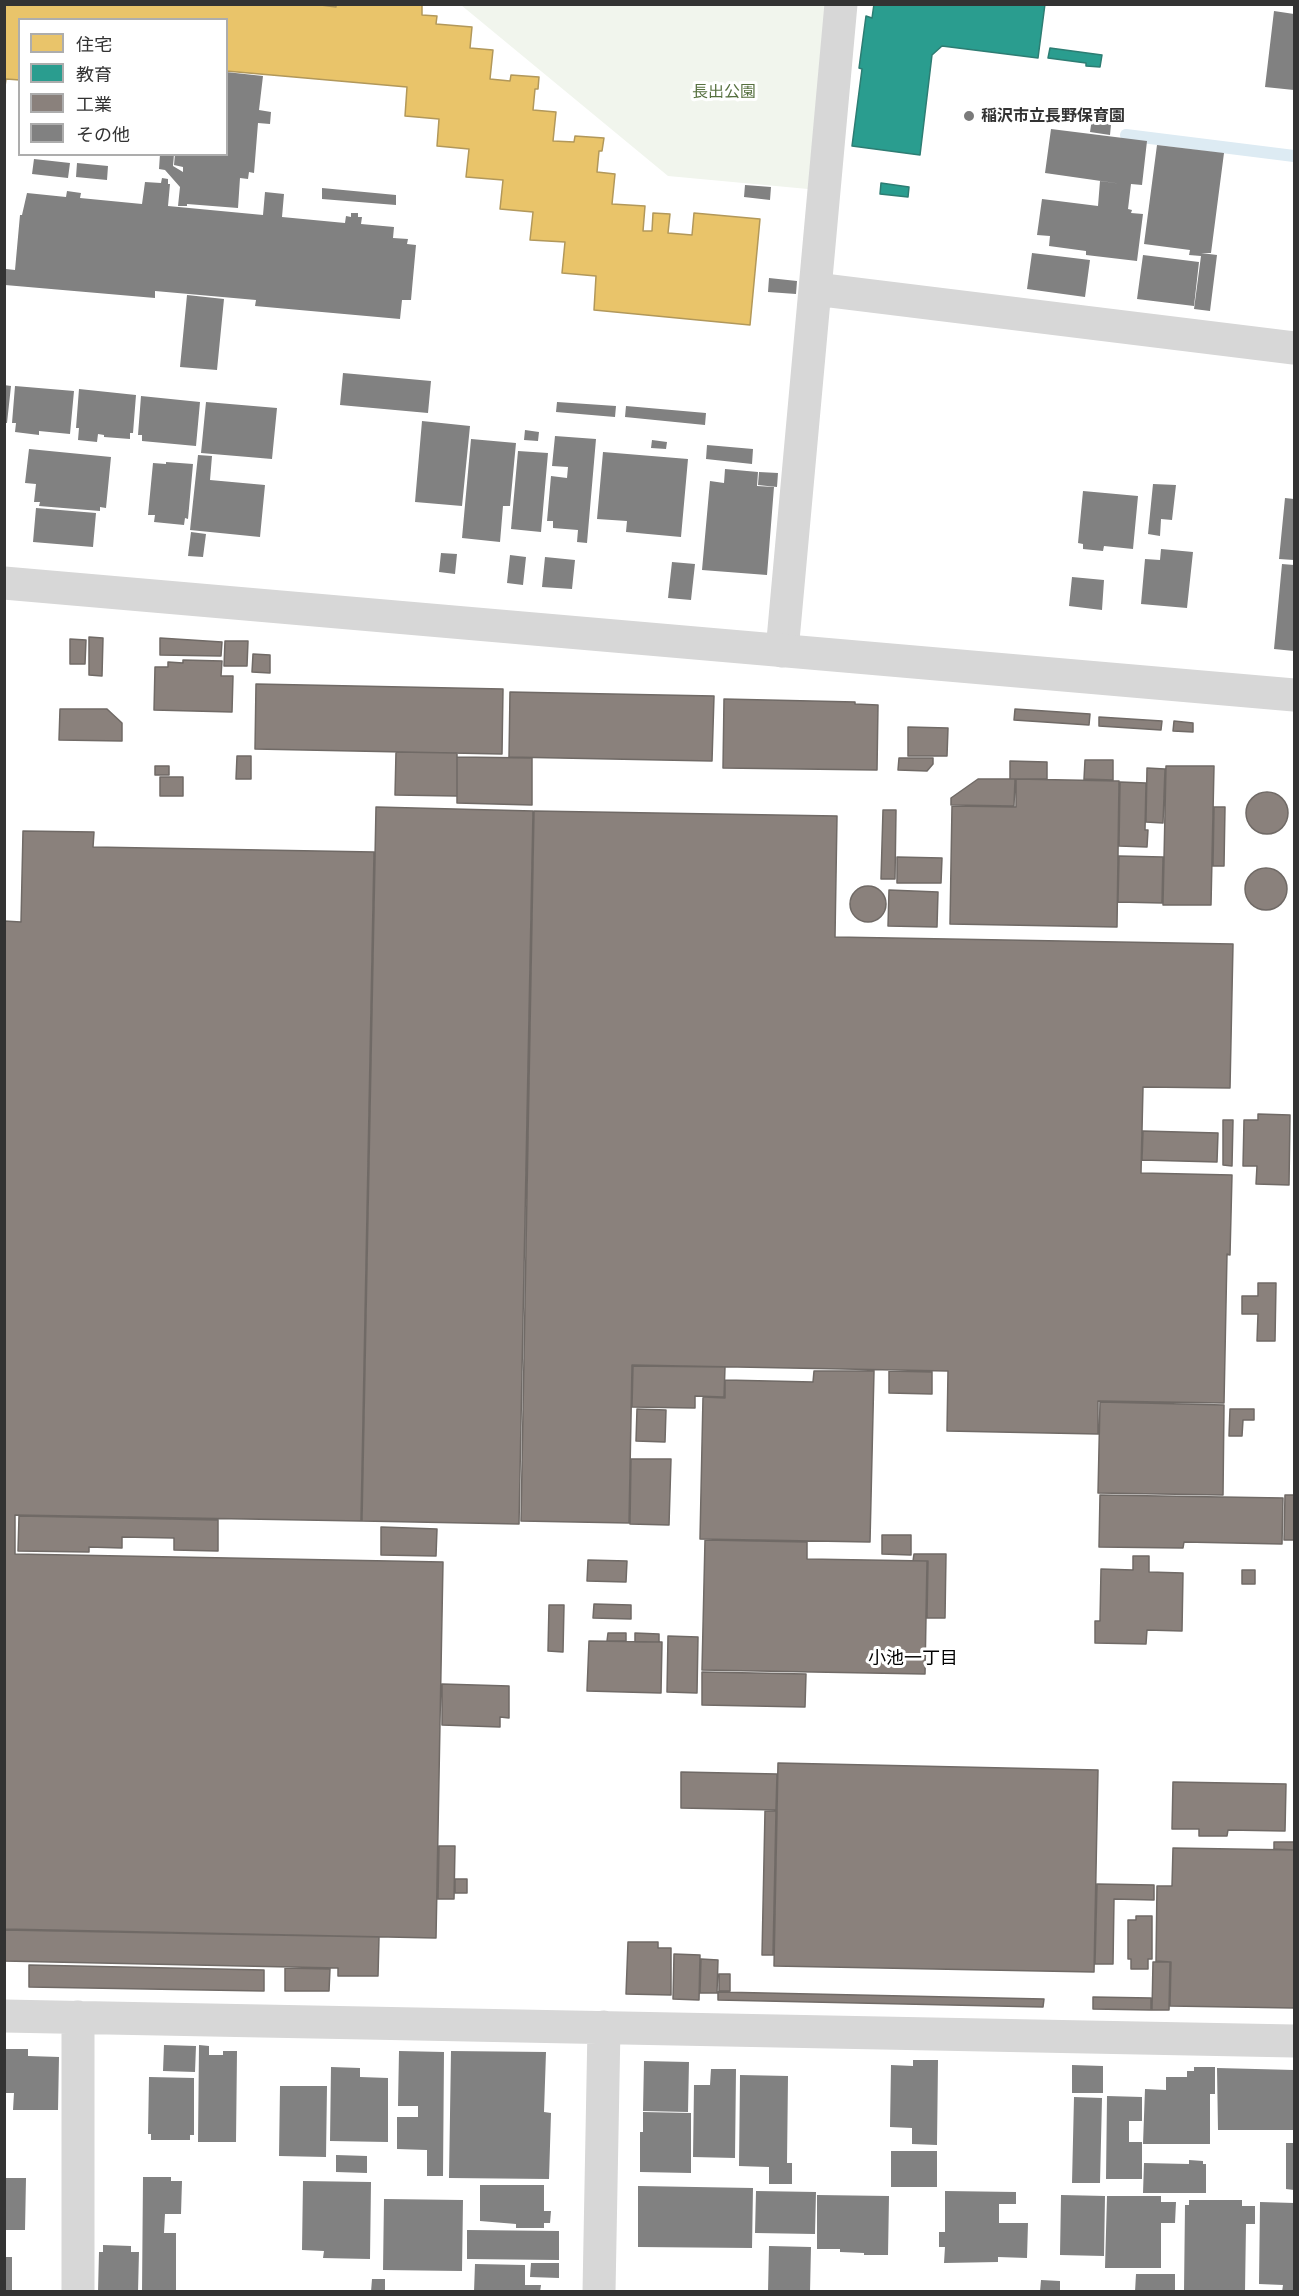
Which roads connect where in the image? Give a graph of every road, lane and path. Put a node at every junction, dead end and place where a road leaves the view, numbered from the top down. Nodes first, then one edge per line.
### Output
1 (841, 4) edge
2 (815, 289) junction
3 (1294, 348) edge
4 (4, 583) edge
5 (782, 651) junction
6 (1294, 695) edge
7 (4, 2016) edge
8 (78, 2017) junction
9 (604, 2027) junction
10 (1294, 2041) edge
11 (78, 2292) edge
12 (599, 2292) edge

1 - 2 street
2 - 3 street
2 - 5 street
4 - 5 street
5 - 6 street
7 - 8 street
8 - 9 street
8 - 11 street
9 - 10 street
9 - 12 street

